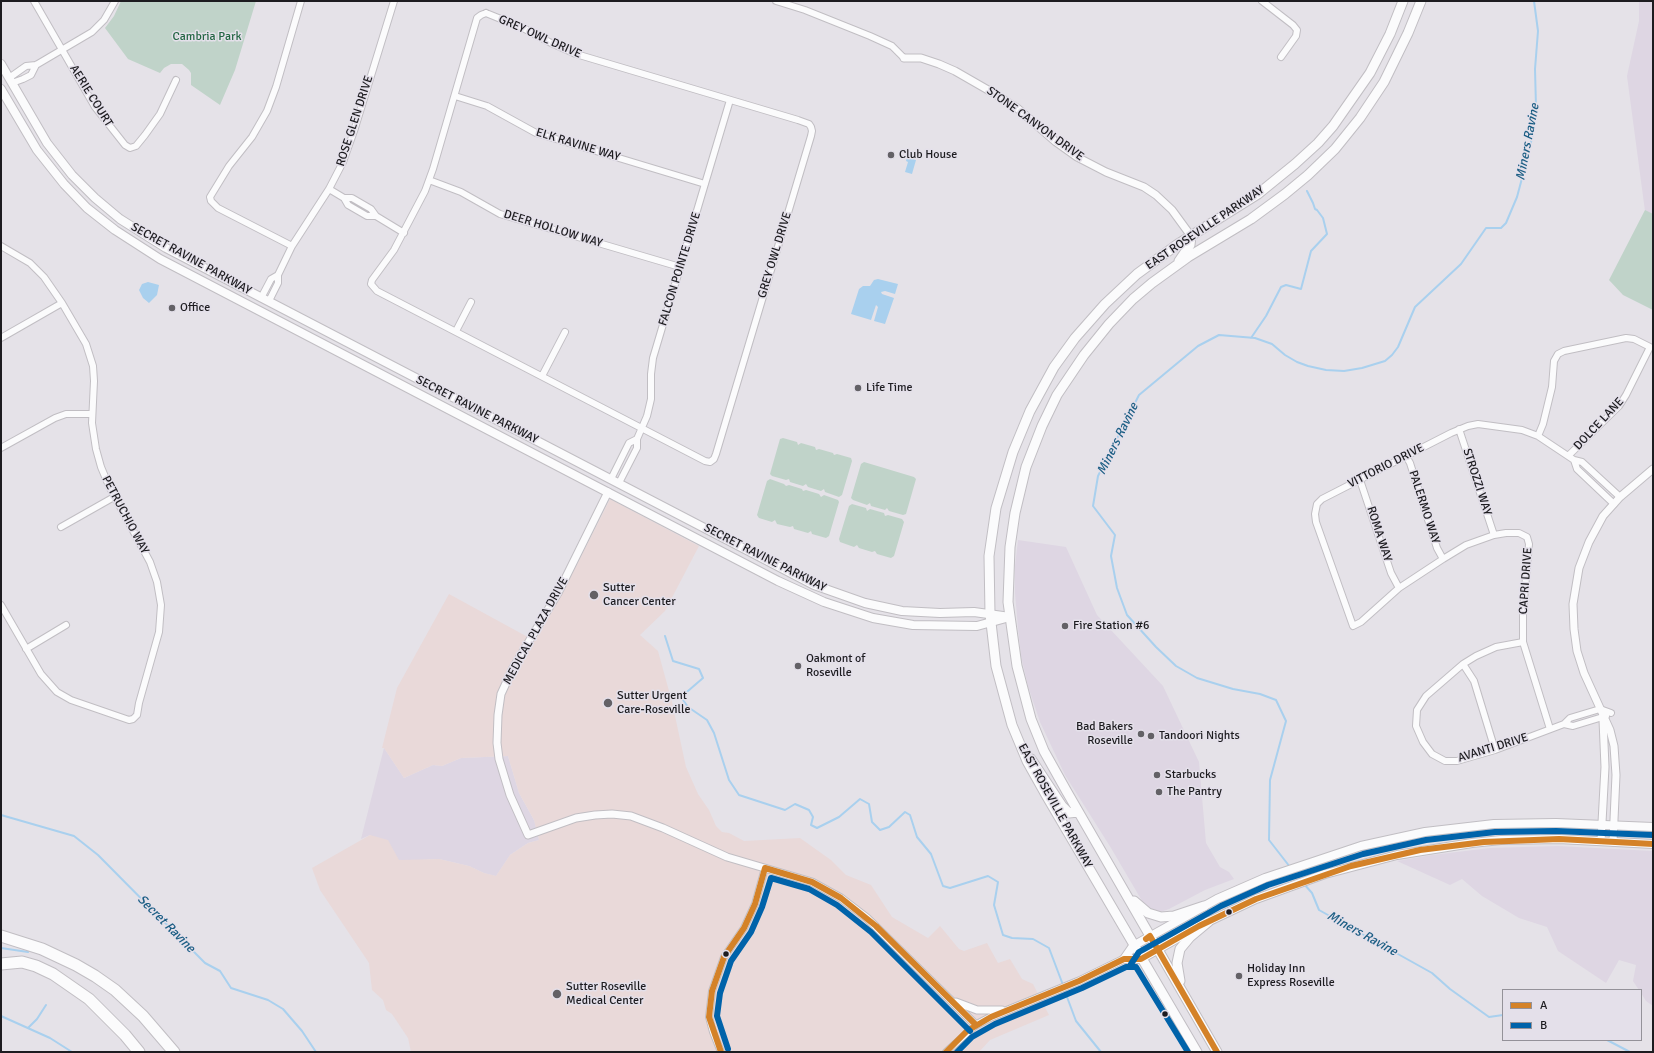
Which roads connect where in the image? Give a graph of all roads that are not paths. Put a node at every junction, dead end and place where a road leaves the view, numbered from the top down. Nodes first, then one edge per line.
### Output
1 (34, 1) edge
2 (115, 1) edge
3 (302, 1) edge
4 (394, 1) edge
5 (776, 1) edge
6 (1262, 1) edge
7 (1403, 1) edge
8 (1419, 2) edge
9 (62, 50) junction
10 (1281, 57) dead end
11 (904, 58) joint
12 (1, 64) edge
13 (36, 65) junction
14 (10, 80) junction
15 (176, 80) dead end
16 (1, 87) edge
17 (455, 96) junction
18 (730, 100) junction
19 (429, 180) junction
20 (705, 184) junction
21 (329, 189) junction
22 (344, 198) junction
23 (360, 203) junction
24 (356, 210) junction
25 (376, 216) junction
26 (404, 233) junction
27 (1191, 236) junction
28 (1, 246) edge
29 (292, 246) junction
30 (680, 267) junction
31 (1174, 267) junction
32 (265, 300) junction
33 (471, 302) dead end
34 (62, 303) junction
35 (259, 311) junction
36 (456, 331) junction
37 (565, 332) dead end
38 (1, 338) edge
39 (542, 376) junction
40 (92, 414) junction
41 (642, 428) junction
42 (1459, 429) junction
43 (1538, 436) junction
44 (637, 438) junction
45 (1, 448) edge
46 (1406, 456) junction
47 (1571, 458) junction
48 (621, 459) junction
49 (629, 463) junction
50 (1588, 467) junction
51 (1653, 470) edge
52 (1582, 474) junction
53 (611, 479) junction
54 (1360, 480) junction
55 (619, 484) junction
56 (608, 492) junction
57 (114, 497) junction
58 (1620, 497) junction
59 (1614, 504) junction
60 (60, 527) dead end
61 (1494, 535) junction
62 (1443, 559) junction
63 (1399, 588) junction
64 (1, 605) edge
65 (1010, 617) junction
66 (990, 618) junction
67 (66, 625) dead end
68 (1353, 626) joint
69 (1523, 642) junction
70 (26, 649) junction
71 (1463, 664) junction
72 (1600, 709) junction
73 (1578, 716) junction
74 (1603, 717) junction
75 (1564, 724) junction
76 (1580, 724) junction
77 (1550, 729) junction
78 (1020, 743) junction
79 (1495, 750) junction
80 (1078, 812) junction
81 (1602, 825) junction
82 (1614, 825) junction
83 (1653, 827) edge
84 (1601, 841) junction
85 (1613, 842) junction
86 (1653, 844) edge
87 (765, 868) junction
88 (1123, 889) junction
89 (1204, 906) junction
90 (1208, 922) junction
91 (1, 936) edge
92 (1150, 936) junction
93 (1133, 946) junction
94 (1158, 949) junction
95 (1124, 959) junction
96 (1141, 959) junction
97 (1, 964) edge
98 (1186, 997) junction
99 (951, 999) junction
100 (1008, 1010) junction
101 (976, 1025) junction
102 (139, 1052) edge
103 (174, 1052) edge
104 (721, 1052) edge
105 (946, 1052) edge
106 (1197, 1052) edge
107 (1217, 1052) edge

1 - 9 street
2 - 9 street
3 - 29 street
4 - 21 street, ROSE GLEN DRIVE
5 - 11 street, STONE CANYON DRIVE
6 - 10 street
7 - 27 main road, EAST ROSEVILLE PARKWAY
8 - 31 main road, EAST ROSEVILLE PARKWAY
9 - 13 street
9 - 15 street, AERIE COURT
11 - 27 street, STONE CANYON DRIVE
12 - 14 main road, SECRET RAVINE PARKWAY
13 - 14 street
13 - 14 street
14 - 16 main road
14 - 32 main road, SECRET RAVINE PARKWAY
16 - 35 main road, SECRET RAVINE PARKWAY
17 - 18 street, GREY OWL DRIVE
17 - 19 street, GREY OWL DRIVE
17 - 20 street, ELK RAVINE WAY
18 - 20 street, FALCON POINTE DRIVE
18 - 41 street, GREY OWL DRIVE
19 - 26 street, GREY OWL DRIVE
19 - 30 street, DEER HOLLOW WAY
20 - 30 street, FALCON POINTE DRIVE
21 - 22 street
21 - 29 street, ROSE GLEN DRIVE
22 - 23 street
22 - 24 street
23 - 24 street
23 - 25 street
24 - 25 street
25 - 26 street
26 - 36 street, GREY OWL DRIVE
27 - 31 main road
27 - 66 main road, EAST ROSEVILLE PARKWAY
28 - 34 street, PETRUCHIO WAY
29 - 32 street, ROSE GLEN DRIVE
30 - 41 street, FALCON POINTE DRIVE
31 - 65 main road, EAST ROSEVILLE PARKWAY
32 - 35 main road
32 - 53 main road, SECRET RAVINE PARKWAY
33 - 36 street
34 - 38 street
34 - 40 street, PETRUCHIO WAY
35 - 56 main road, SECRET RAVINE PARKWAY
36 - 39 street, GREY OWL DRIVE
37 - 39 street
39 - 41 street, GREY OWL DRIVE
40 - 45 street
40 - 57 street, PETRUCHIO WAY
41 - 44 street, FALCON POINTE DRIVE
42 - 43 street, VITTORIO DRIVE
42 - 46 street, VITTORIO DRIVE
42 - 61 street, STROZZI WAY
43 - 47 street, VITTORIO DRIVE
43 - 47 street, DOLCE LANE
44 - 48 street, FALCON POINTE DRIVE
44 - 49 street, FALCON POINTE DRIVE
46 - 54 street, VITTORIO DRIVE
46 - 62 street, PALERMO WAY
47 - 50 street, VITTORIO DRIVE
47 - 52 street, VITTORIO DRIVE
48 - 49 street
48 - 53 street, FALCON POINTE DRIVE
49 - 55 street, FALCON POINTE DRIVE
50 - 52 street
50 - 58 street, VITTORIO DRIVE
51 - 58 street
52 - 59 street, VITTORIO DRIVE
53 - 55 main road, SECRET RAVINE PARKWAY
53 - 56 main road
54 - 63 street, ROMA WAY
54 - 68 street, VITTORIO DRIVE
55 - 56 main road
55 - 66 main road, SECRET RAVINE PARKWAY
56 - 66 main road, SECRET RAVINE PARKWAY
56 - 87 street, MEDICAL PLAZA DRIVE
57 - 60 street
57 - 70 street, PETRUCHIO WAY
58 - 59 street
59 - 72 street
61 - 62 street, CAPRI DRIVE
61 - 69 street, CAPRI DRIVE
62 - 63 street, CAPRI DRIVE
63 - 68 street, CAPRI DRIVE
64 - 70 street
65 - 66 main road, SECRET RAVINE PARKWAY
65 - 80 main road, EAST ROSEVILLE PARKWAY
66 - 78 main road, EAST ROSEVILLE PARKWAY
67 - 70 street
69 - 71 street, AVANTI DRIVE
69 - 77 street, CAPRI DRIVE
71 - 79 street
71 - 79 street, AVANTI DRIVE
72 - 73 street, AVANTI DRIVE
72 - 74 street
73 - 75 street, AVANTI DRIVE
73 - 76 street
74 - 76 street, AVANTI DRIVE
74 - 81 street
74 - 82 street
75 - 76 street, AVANTI DRIVE
75 - 77 street, AVANTI DRIVE
77 - 79 street, AVANTI DRIVE
78 - 80 main road
78 - 93 main road, EAST ROSEVILLE PARKWAY
80 - 88 main road, EAST ROSEVILLE PARKWAY
81 - 82 main road
81 - 84 street
81 - 89 main road
82 - 83 main road
82 - 85 street
84 - 85 main road
84 - 90 main road
85 - 86 main road
87 - 99 street, MEDICAL PLAZA DRIVE
87 - 104 street
88 - 89 main road
88 - 92 main road, EAST ROSEVILLE PARKWAY
89 - 92 main road
90 - 94 main road
90 - 98 main road
91 - 103 highway
92 - 93 main road
92 - 94 main road, EAST ROSEVILLE PARKWAY
93 - 95 main road
93 - 96 main road, EAST ROSEVILLE PARKWAY
94 - 96 main road
94 - 98 main road, EAST ROSEVILLE PARKWAY
95 - 96 main road
95 - 100 street
96 - 106 main road, EAST ROSEVILLE PARKWAY
97 - 102 highway
98 - 107 main road, EAST ROSEVILLE PARKWAY
99 - 100 street
99 - 101 street, MEDICAL PLAZA DRIVE
100 - 101 street
101 - 105 street

